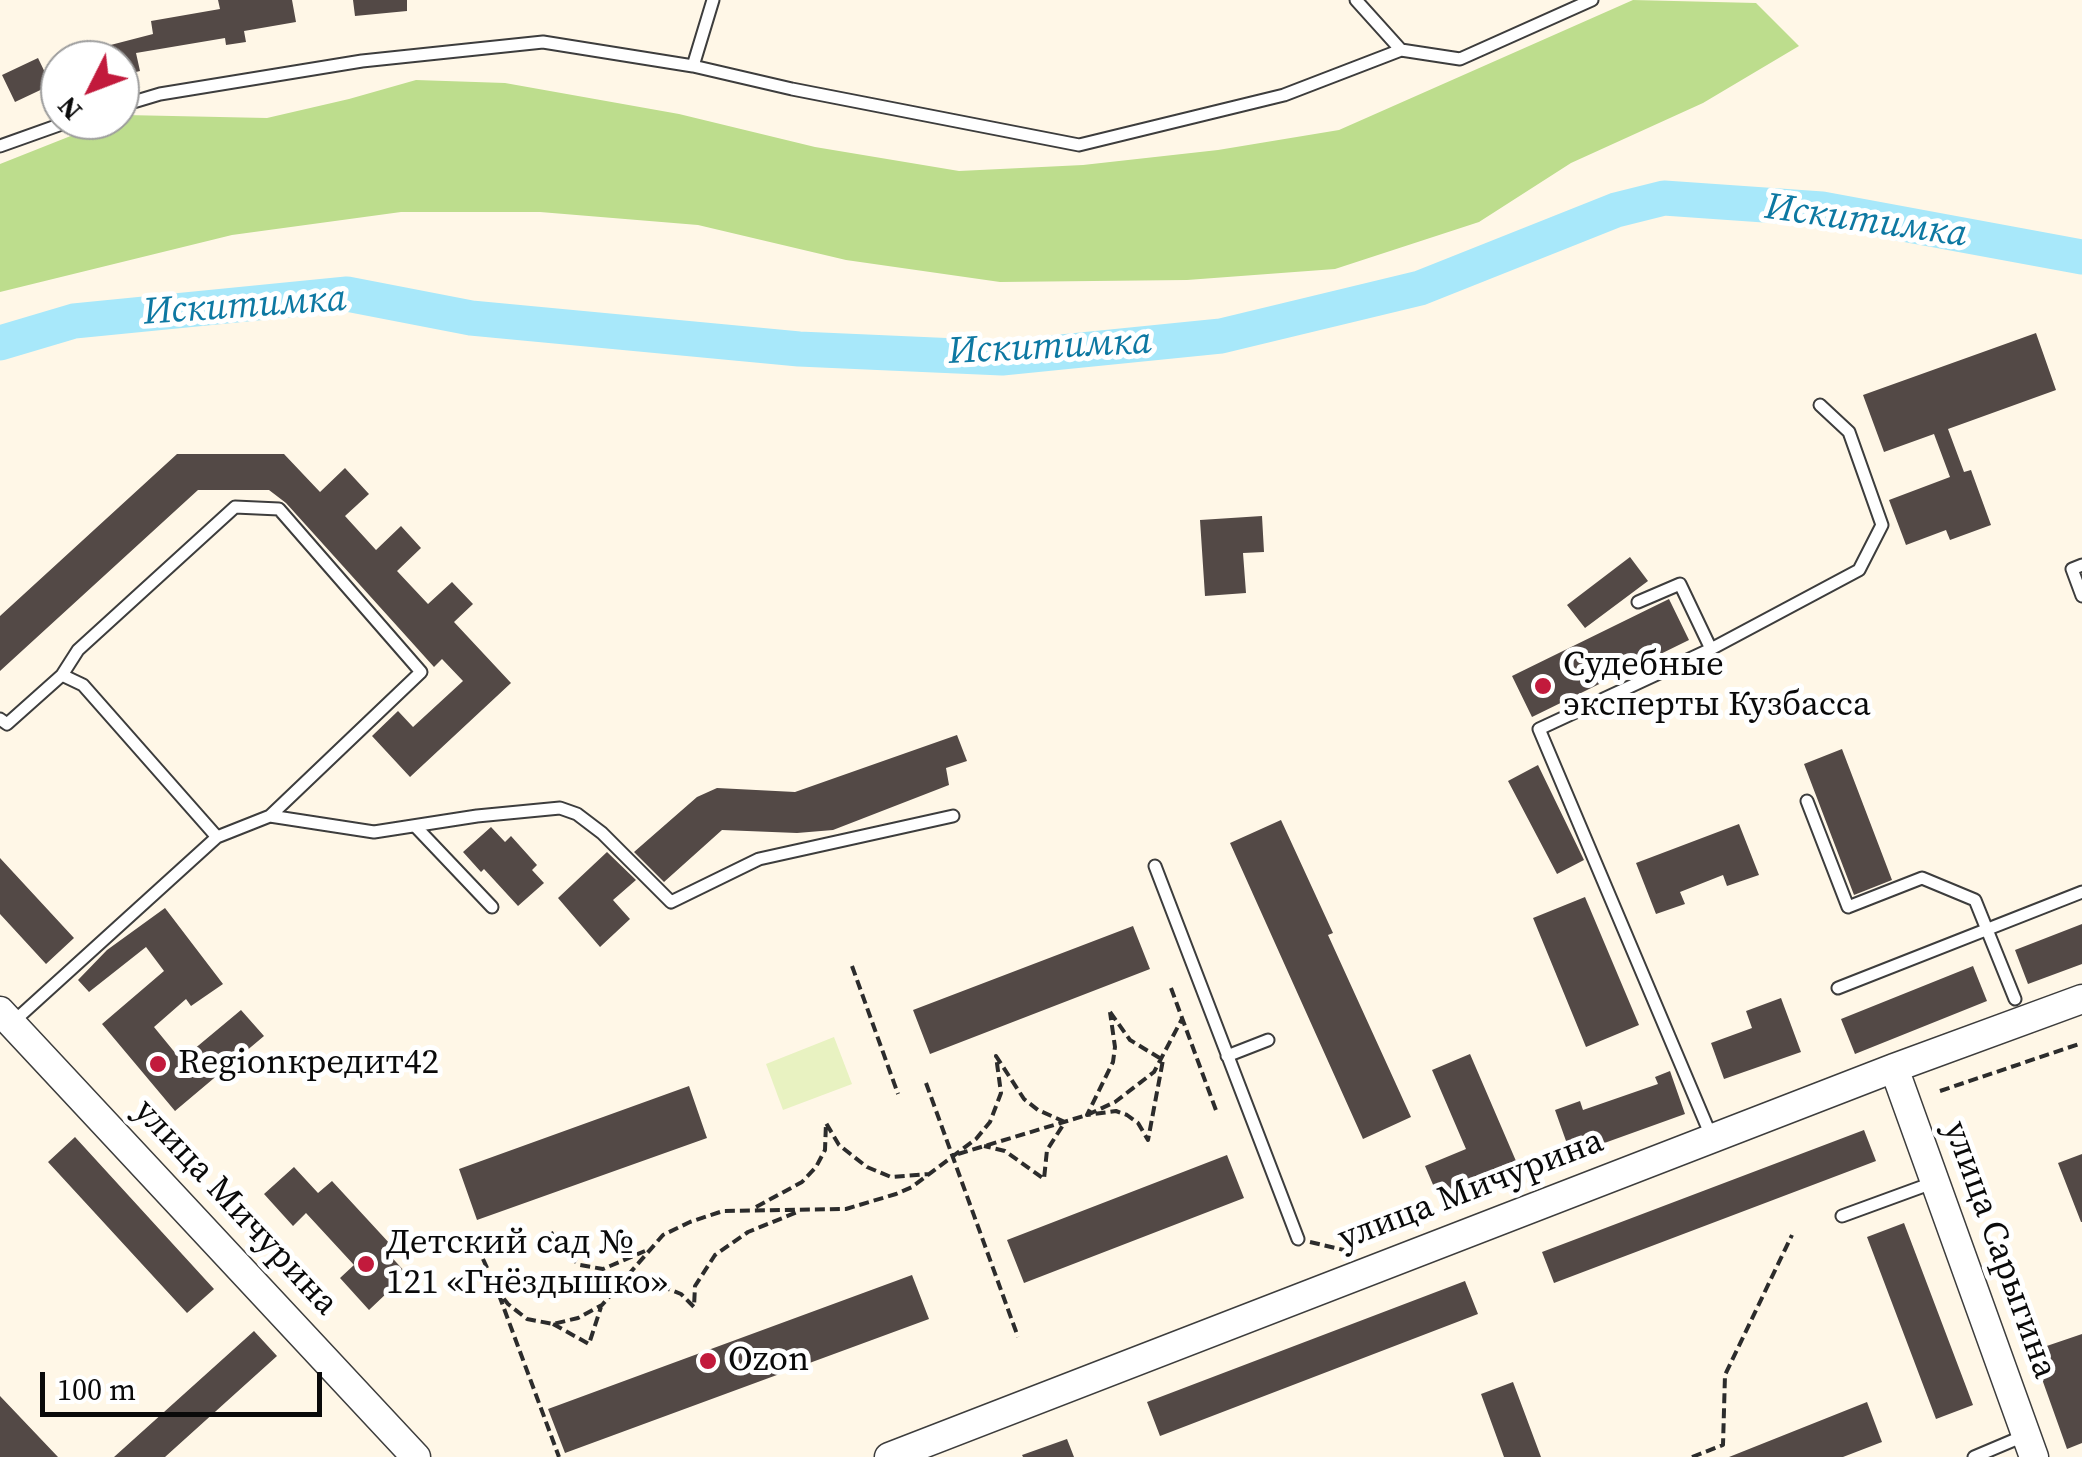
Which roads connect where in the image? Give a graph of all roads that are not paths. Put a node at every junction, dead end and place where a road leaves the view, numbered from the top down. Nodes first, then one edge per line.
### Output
1 (713, 0) edge
2 (1356, 0) edge
3 (1592, 0) edge
4 (1401, 50) junction
5 (694, 66) junction
6 (140, 100) edge
7 (40, 130) edge
8 (0, 146) edge
9 (1820, 405) dead end
10 (2082, 565) edge
11 (2082, 596) edge
12 (1638, 602) dead end
13 (1711, 649) junction
14 (62, 675) junction
15 (0, 719) edge
16 (1807, 802) dead end
17 (270, 816) junction
18 (953, 816) dead end
19 (416, 827) junction
20 (217, 837) junction
21 (1155, 866) dead end
22 (2082, 892) edge
23 (492, 907) dead end
24 (1986, 928) junction
25 (1838, 988) dead end
26 (2015, 999) dead end
27 (2082, 999) edge
28 (6, 1017) edge
29 (1268, 1040) dead end
30 (1227, 1056) junction
31 (1894, 1068) junction
32 (1712, 1138) junction
33 (1936, 1182) junction
34 (1842, 1216) dead end
35 (1298, 1239) road end
36 (2030, 1446) edge
37 (416, 1457) edge
38 (889, 1457) edge
39 (1974, 1457) edge

1 - 5 lane
2 - 4 lane
3 - 4 lane
4 - 5 lane
5 - 6 lane
7 - 8 lane
9 - 13 lane
10 - 11 lane
12 - 13 lane
13 - 32 lane
14 - 15 lane
14 - 17 lane
14 - 20 lane
16 - 24 lane
17 - 19 lane
17 - 20 lane
18 - 19 lane
19 - 23 lane
20 - 28 lane
21 - 30 lane
22 - 24 lane
24 - 25 lane
24 - 26 lane
27 - 31 street, улица Мичурина
28 - 37 street, улица Мичурина
29 - 30 lane
30 - 35 lane
31 - 32 street, улица Мичурина
31 - 33 street, улица Сарыгина
32 - 38 street, улица Мичурина
33 - 34 lane
33 - 36 street, улица Сарыгина
36 - 39 lane

